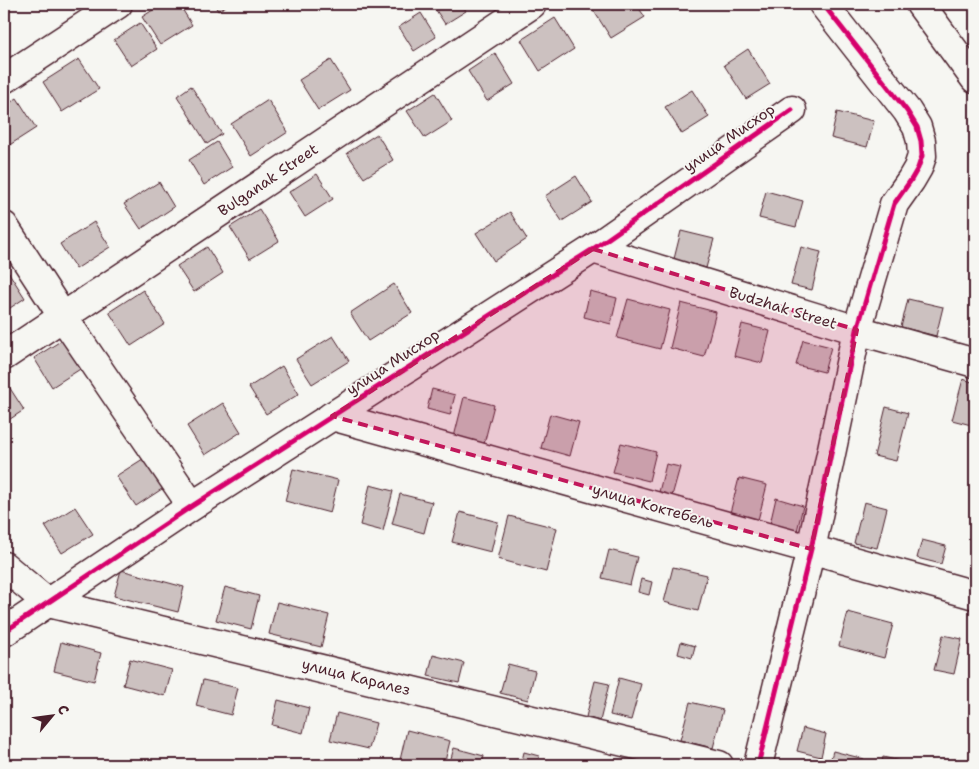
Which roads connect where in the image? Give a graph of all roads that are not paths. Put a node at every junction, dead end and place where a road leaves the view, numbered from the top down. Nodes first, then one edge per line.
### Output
1 (118, 4) edge
2 (532, 4) edge
3 (823, 4) edge
4 (920, 4) edge
5 (4, 79) edge
6 (975, 79) edge
7 (792, 110) dead end
8 (4, 226) edge
9 (593, 249) junction
10 (63, 317) junction
11 (857, 330) junction
12 (4, 356) edge
13 (975, 364) edge
14 (332, 416) junction
15 (192, 506) junction
16 (811, 549) junction
17 (4, 566) edge
18 (975, 595) edge
19 (48, 603) junction
20 (4, 632) edge
21 (719, 765) edge
22 (758, 765) edge

1 - 5 street
2 - 10 street, Bulganak Street
3 - 11 street
4 - 6 street
7 - 9 street, улица Мисхор
8 - 10 street
9 - 11 street, Budzhak Street
9 - 14 street, улица Мисхор
10 - 12 street, Bulganak Street
10 - 15 street
11 - 13 street, Budzhak Street
11 - 16 street
14 - 15 street, улица Мисхор
14 - 16 street, улица Коктебель
15 - 19 street, улица Мисхор
16 - 18 street, улица Коктебель
16 - 22 street
17 - 19 street, улица Каралез
19 - 20 street, улица Мисхор
19 - 21 street, улица Каралез

